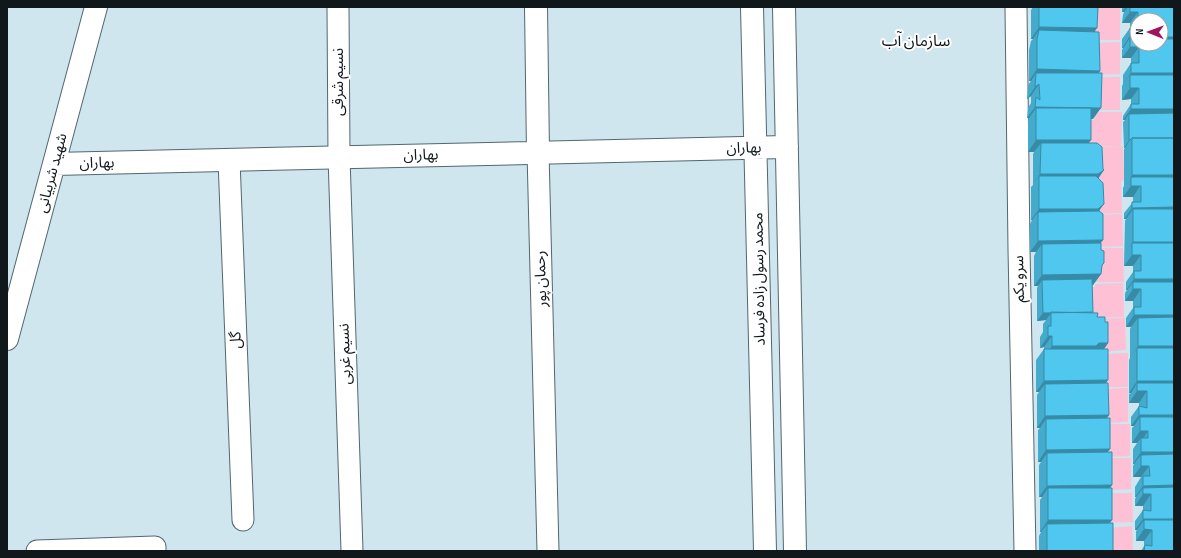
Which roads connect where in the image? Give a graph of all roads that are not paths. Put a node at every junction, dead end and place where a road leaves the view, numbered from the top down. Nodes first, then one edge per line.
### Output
1 (96, 7) edge
2 (338, 7) edge
3 (536, 7) edge
4 (752, 7) edge
5 (784, 7) edge
6 (1016, 7) edge
7 (787, 147) junction
8 (756, 148) junction
9 (538, 152) junction
10 (339, 157) junction
11 (229, 160) junction
12 (54, 164) junction
13 (7, 339) edge
14 (762, 412) junction
15 (792, 412) junction
16 (243, 520) dead end
17 (37, 551) edge
18 (155, 551) edge
19 (352, 551) edge
20 (548, 551) edge
21 (765, 551) edge
22 (795, 551) edge
23 (1025, 551) edge

1 - 12 street, شهید شربیانی
2 - 10 street, نسیم شرقی
3 - 9 street, رحمان پور
4 - 8 street, محمد رسول زاده فرساد
5 - 7 street, محمد رسول زاده فرساد
6 - 23 street, سرو یکم
7 - 8 street, بهاران
7 - 15 street, محمد رسول زاده فرساد
8 - 9 street, بهاران
8 - 14 street, محمد رسول زاده فرساد
9 - 10 street, بهاران
9 - 20 street, رحمان پور
10 - 11 street, بهاران
10 - 19 street, نسیم غربی
11 - 12 street, بهاران
11 - 16 street, گل
12 - 13 street, شهید شربیانی
14 - 15 street
14 - 21 street, محمد رسول زاده فرساد
15 - 22 street, محمد رسول زاده فرساد
17 - 18 street

